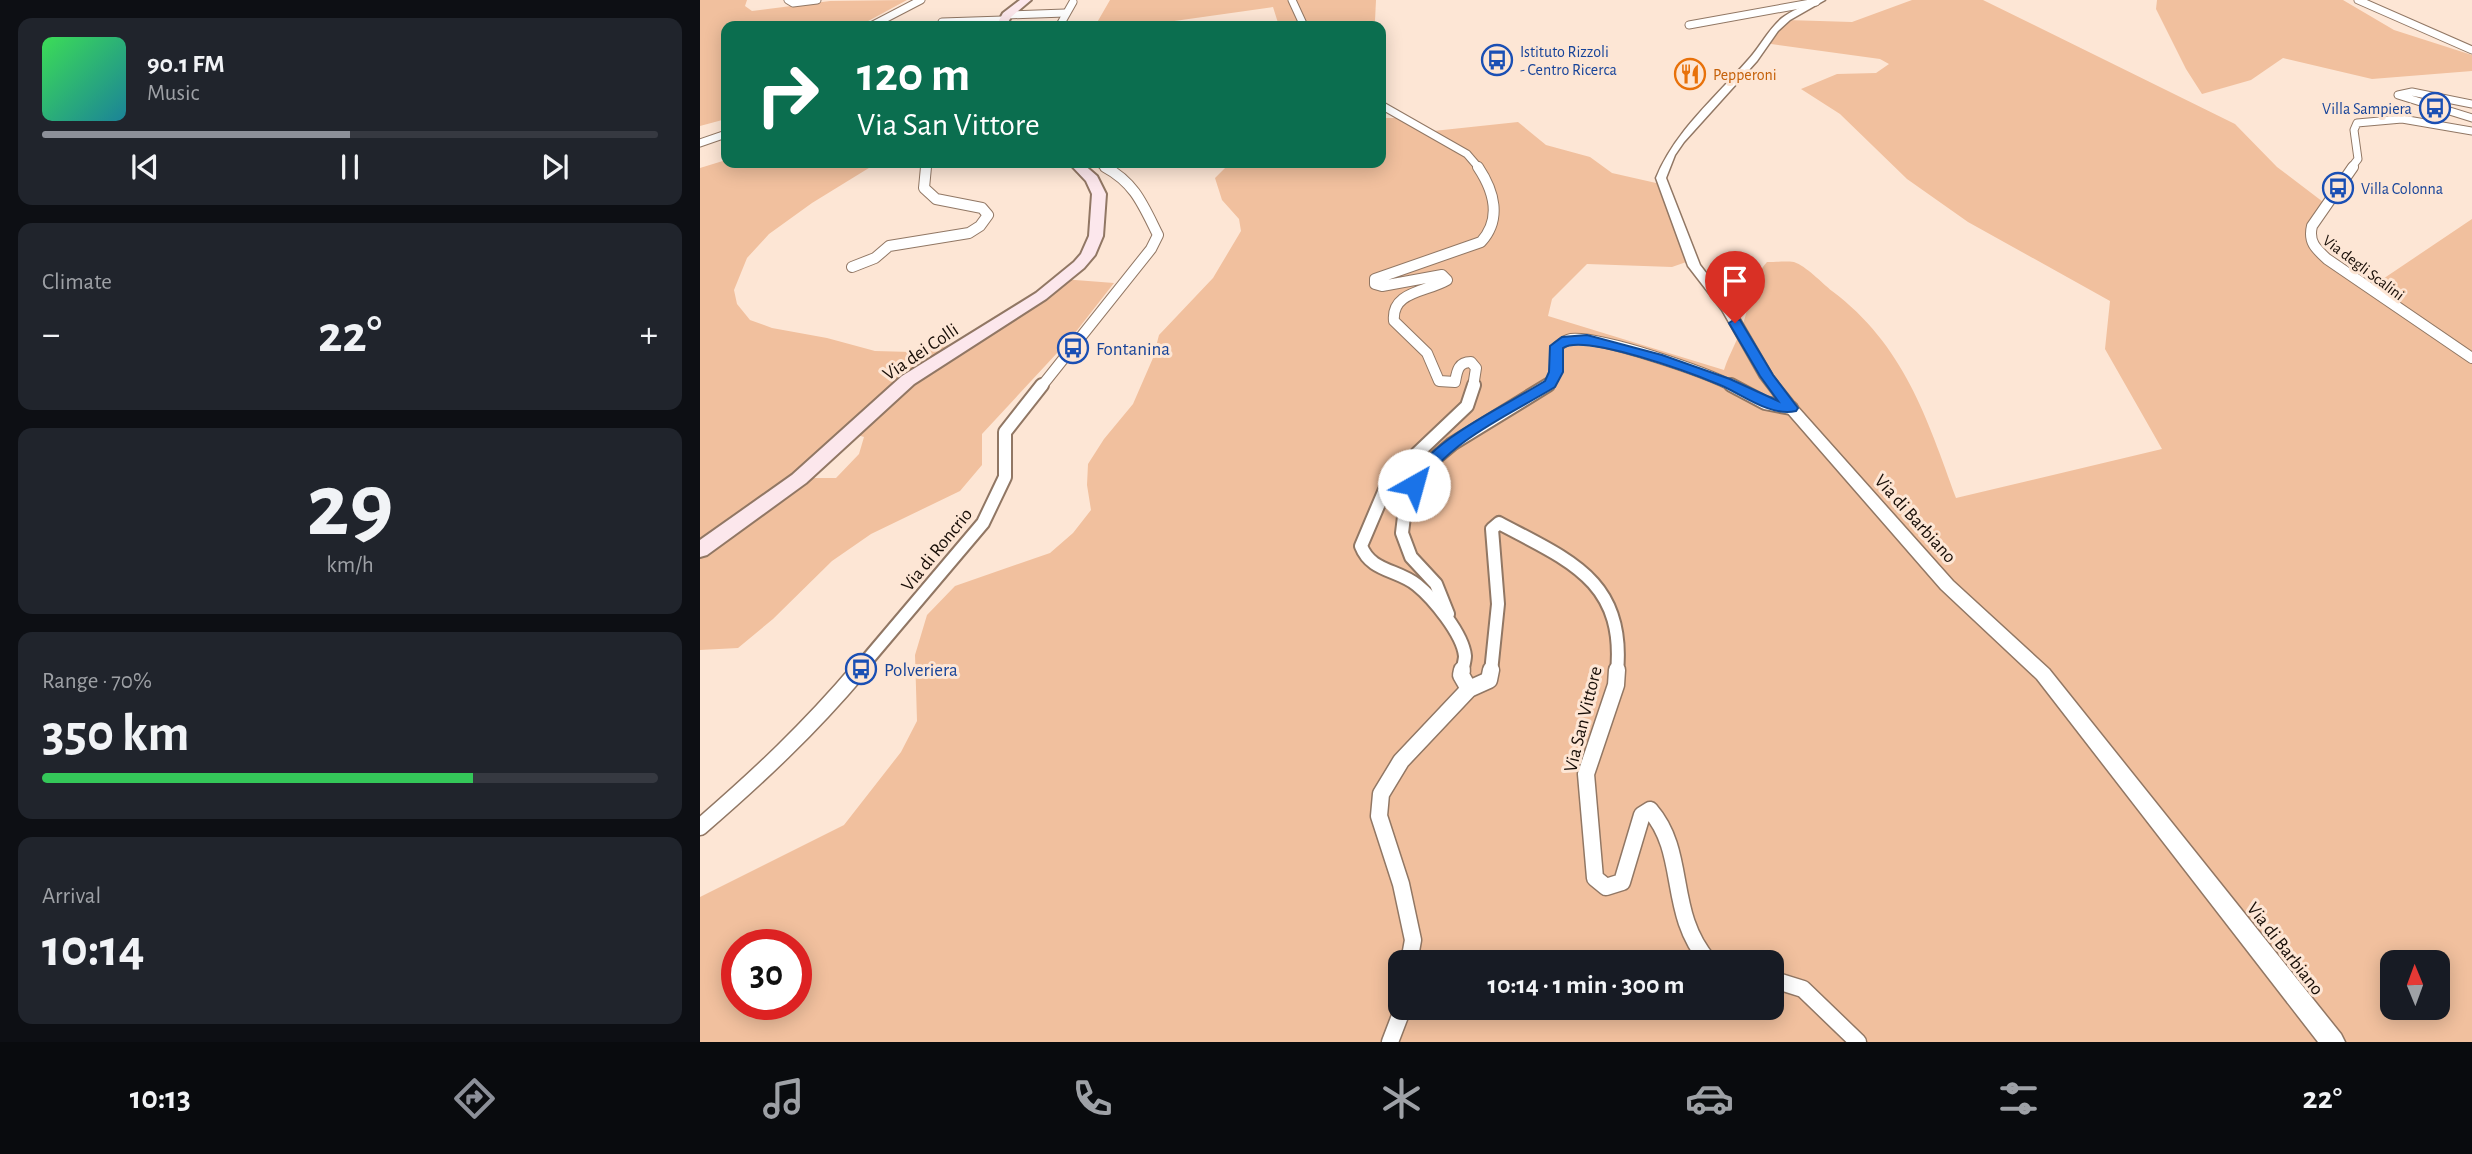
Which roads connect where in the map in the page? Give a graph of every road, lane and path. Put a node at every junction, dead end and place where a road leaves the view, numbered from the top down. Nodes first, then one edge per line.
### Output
1 (788, 0) edge
2 (817, 0) edge
3 (921, 0) edge
4 (1027, 0) edge
5 (1292, 0) edge
6 (2358, 0) edge
7 (1818, 1) edge
8 (1073, 2) edge
9 (1065, 13) junction
10 (1004, 20) edge
11 (878, 21) edge
12 (973, 21) edge
13 (1062, 21) edge
14 (1302, 21) edge
15 (1689, 25) dead end
16 (2472, 50) edge
17 (2472, 104) edge
18 (1386, 108) edge
19 (2472, 118) edge
20 (2472, 131) edge
21 (721, 136) edge
22 (700, 143) edge
23 (926, 168) edge
24 (1081, 168) edge
25 (1107, 168) edge
26 (852, 267) dead end
27 (2472, 358) edge
28 (1791, 408) junction
29 (700, 550) edge
30 (1452, 624) junction
31 (1469, 689) junction
32 (700, 827) edge
33 (1411, 950) edge
34 (1695, 950) edge
35 (1784, 983) edge
36 (1398, 1020) edge
37 (1390, 1042) edge
38 (1858, 1042) edge
39 (2333, 1042) edge

1 - 2 street
3 - 11 street
4 - 10 main road
5 - 14 street
6 - 16 street
7 - 15 street, Via di Barbiano
7 - 28 street, Via di Barbiano
8 - 9 street
9 - 10 street
9 - 13 street
10 - 12 street
17 - 19 street
18 - 30 street
20 - 27 street, Via degli Scalini
21 - 22 street
23 - 26 street
24 - 29 main road, Via dei Colli
25 - 32 street, Via di Roncrio
28 - 30 street
28 - 39 street, Via di Barbiano
30 - 31 street
31 - 33 street
31 - 34 street, Via San Vittore
35 - 38 street
36 - 37 street

